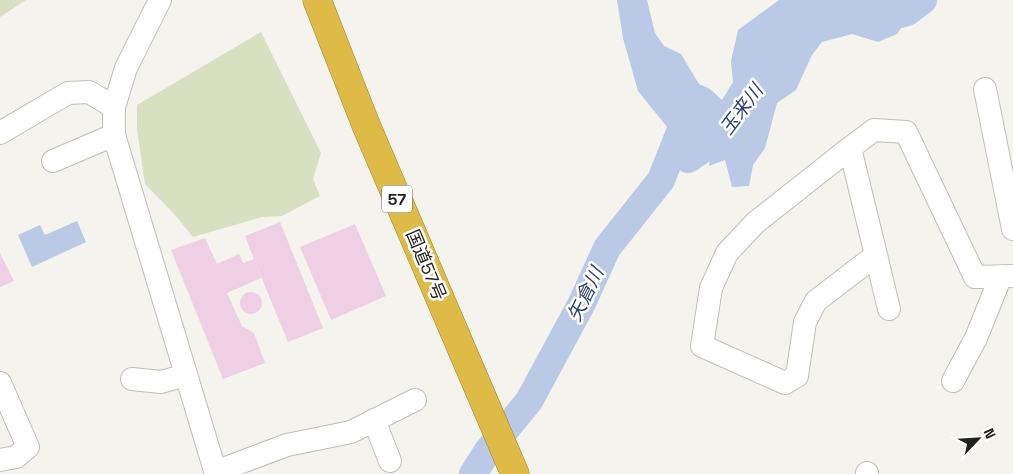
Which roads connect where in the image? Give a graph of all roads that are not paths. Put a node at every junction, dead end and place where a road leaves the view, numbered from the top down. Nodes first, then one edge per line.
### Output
1 (160, 0) edge
2 (317, 0) edge
3 (985, 89) dead end
4 (114, 107) junction
5 (0, 133) edge
6 (114, 135) junction
7 (850, 148) junction
8 (53, 161) dead end
9 (1013, 229) edge
10 (876, 255) junction
11 (1007, 276) edge
12 (889, 309) dead end
13 (186, 375) junction
14 (132, 379) dead end
15 (953, 381) dead end
16 (0, 383) edge
17 (414, 400) dead end
18 (374, 420) junction
19 (0, 460) edge
20 (390, 461) dead end
21 (513, 469) edge
22 (216, 473) edge

1 - 4 street
2 - 21 highway, 国道57号 / 57
3 - 9 street
4 - 5 street
4 - 6 street
6 - 8 street
6 - 13 street
7 - 10 street
7 - 10 street
7 - 11 street
10 - 12 street
11 - 15 street
13 - 14 street
13 - 22 street
16 - 19 street
17 - 18 street
18 - 20 street
18 - 22 street

